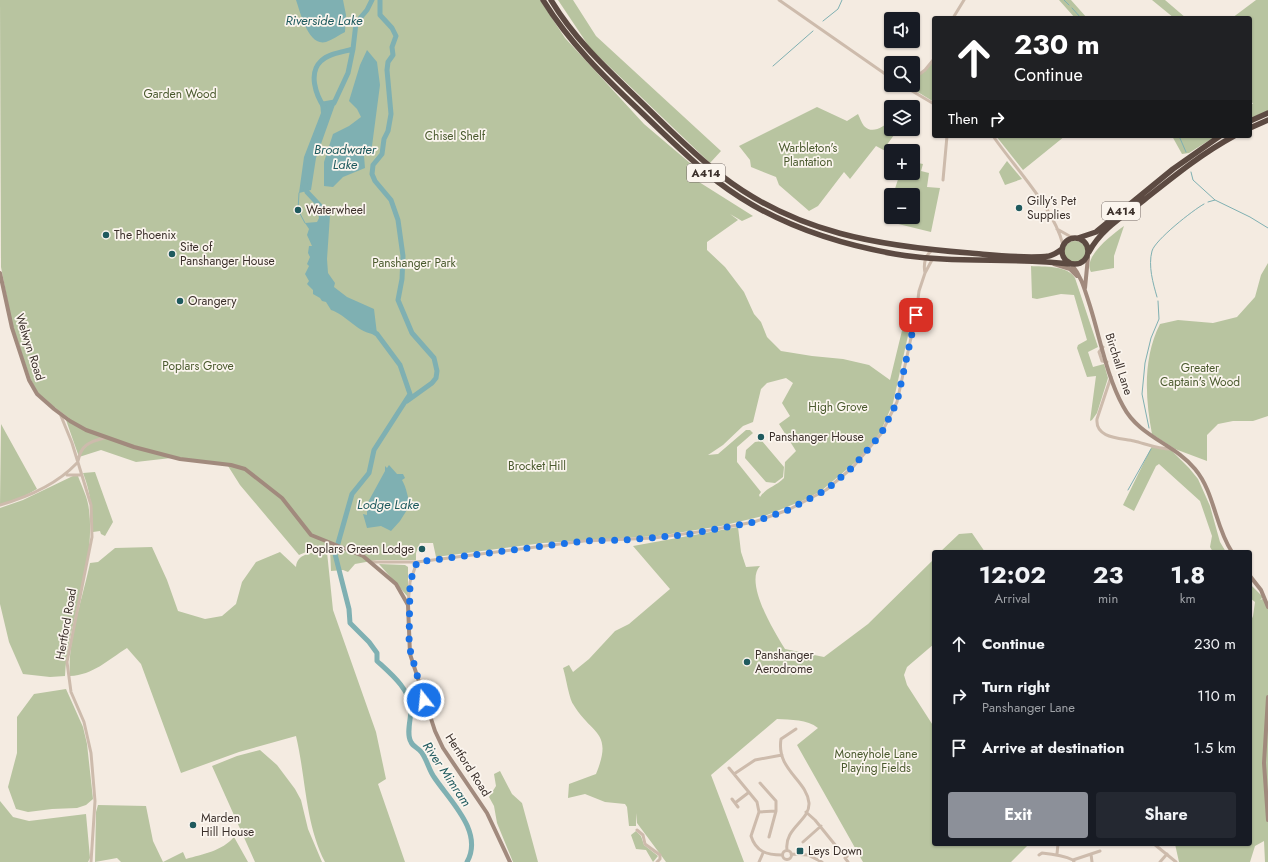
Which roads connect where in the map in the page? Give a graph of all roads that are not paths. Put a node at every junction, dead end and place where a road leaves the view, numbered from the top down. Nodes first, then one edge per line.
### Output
1 (543, 0) edge
2 (551, 0) edge
3 (779, 0) edge
4 (964, 0) edge
5 (954, 16) edge
6 (932, 61) edge
7 (884, 73) edge
8 (920, 74) edge
9 (915, 92) edge
10 (932, 103) edge
11 (1268, 113) edge
12 (1265, 119) edge
13 (1252, 121) edge
14 (1252, 127) edge
15 (947, 138) edge
16 (994, 138) edge
17 (1217, 138) edge
18 (1231, 138) edge
19 (943, 180) dead end
20 (1057, 229) junction
21 (1076, 238) junction
22 (1063, 247) junction
23 (932, 250) junction
24 (1088, 254) junction
25 (926, 258) junction
26 (933, 258) junction
27 (1051, 262) junction
28 (1071, 264) junction
29 (0, 273) edge
30 (925, 273) junction
31 (1084, 287) junction
32 (1112, 376) junction
33 (61, 414) junction
34 (104, 438) junction
35 (1172, 449) junction
36 (77, 462) junction
37 (81, 474) junction
38 (66, 475) junction
39 (0, 505) edge
40 (1231, 550) edge
41 (372, 562) junction
42 (417, 562) junction
43 (1252, 579) edge
44 (408, 605) junction
45 (1268, 607) edge
46 (1268, 697) edge
47 (1267, 719) edge
48 (1266, 728) edge
49 (796, 729) dead end
50 (782, 755) junction
51 (729, 768) dead end
52 (734, 774) junction
53 (760, 783) dead end
54 (748, 792) junction
55 (732, 799) dead end
56 (735, 803) junction
57 (738, 807) dead end
58 (776, 811) junction
59 (759, 812) junction
60 (806, 812) junction
61 (1268, 820) edge
62 (821, 826) junction
63 (637, 830) dead end
64 (769, 837) dead end
65 (803, 842) dead end
66 (836, 846) dead end
67 (1058, 846) edge
68 (1157, 846) edge
69 (787, 850) junction
70 (1100, 851) dead end
71 (852, 852) dead end
72 (763, 853) junction
73 (791, 854) junction
74 (1057, 854) junction
75 (1091, 854) junction
76 (1167, 854) junction
77 (782, 855) junction
78 (1039, 855) dead end
79 (759, 861) edge
80 (787, 861) edge
81 (1074, 861) edge
82 (92, 862) edge
83 (510, 862) edge
84 (657, 862) edge
85 (754, 862) edge
86 (822, 862) edge
87 (848, 862) edge
88 (1092, 862) edge
89 (1160, 862) edge
90 (1176, 862) edge

1 - 25 highway, A414
2 - 23 highway, A414
3 - 7 street
4 - 5 street
6 - 8 street
9 - 10 street
11 - 12 highway
12 - 13 highway
12 - 14 highway
15 - 19 street
16 - 20 street
17 - 21 highway, A414
18 - 24 highway, A414
20 - 21 street
20 - 22 street
21 - 22 highway
21 - 24 highway
22 - 23 highway, A414
22 - 28 highway
23 - 25 street
24 - 28 highway
24 - 31 main road, Birchall Lane
25 - 26 highway, A414
25 - 30 street
26 - 27 highway, A414
26 - 30 street
27 - 28 highway, A414
27 - 31 main road
28 - 31 main road, Birchall Lane
29 - 33 main road, Welwyn Road
30 - 42 street
31 - 32 main road, Birchall Lane
32 - 35 main road, Birchall Lane
32 - 35 street
33 - 34 main road, Welwyn Road
33 - 36 street, Hertford Road
34 - 36 street
34 - 41 main road, Welwyn Road
35 - 40 main road, Birchall Lane
36 - 37 street, Hertford Road
36 - 38 street
37 - 38 street
37 - 82 street, Hertford Road
38 - 39 street
41 - 42 street
41 - 44 main road, Welwyn Road
42 - 44 street
43 - 45 main road
44 - 83 main road, Hertford Road
46 - 47 main road
47 - 48 main road
48 - 61 main road
49 - 50 street
50 - 52 street
50 - 60 street
51 - 52 street
52 - 54 street
53 - 58 street
54 - 56 street
54 - 59 street
55 - 56 street
56 - 57 street
58 - 59 street
58 - 64 street
59 - 72 street
60 - 62 street
60 - 69 street
62 - 65 street
62 - 66 street
63 - 84 street
67 - 74 street
68 - 76 street
69 - 73 street
69 - 77 street
70 - 75 street
71 - 87 street
72 - 77 street
72 - 79 street
73 - 80 street
73 - 86 street
74 - 78 street
74 - 81 street
75 - 81 street
75 - 88 street
76 - 89 street
76 - 90 street
77 - 80 street
79 - 85 street

